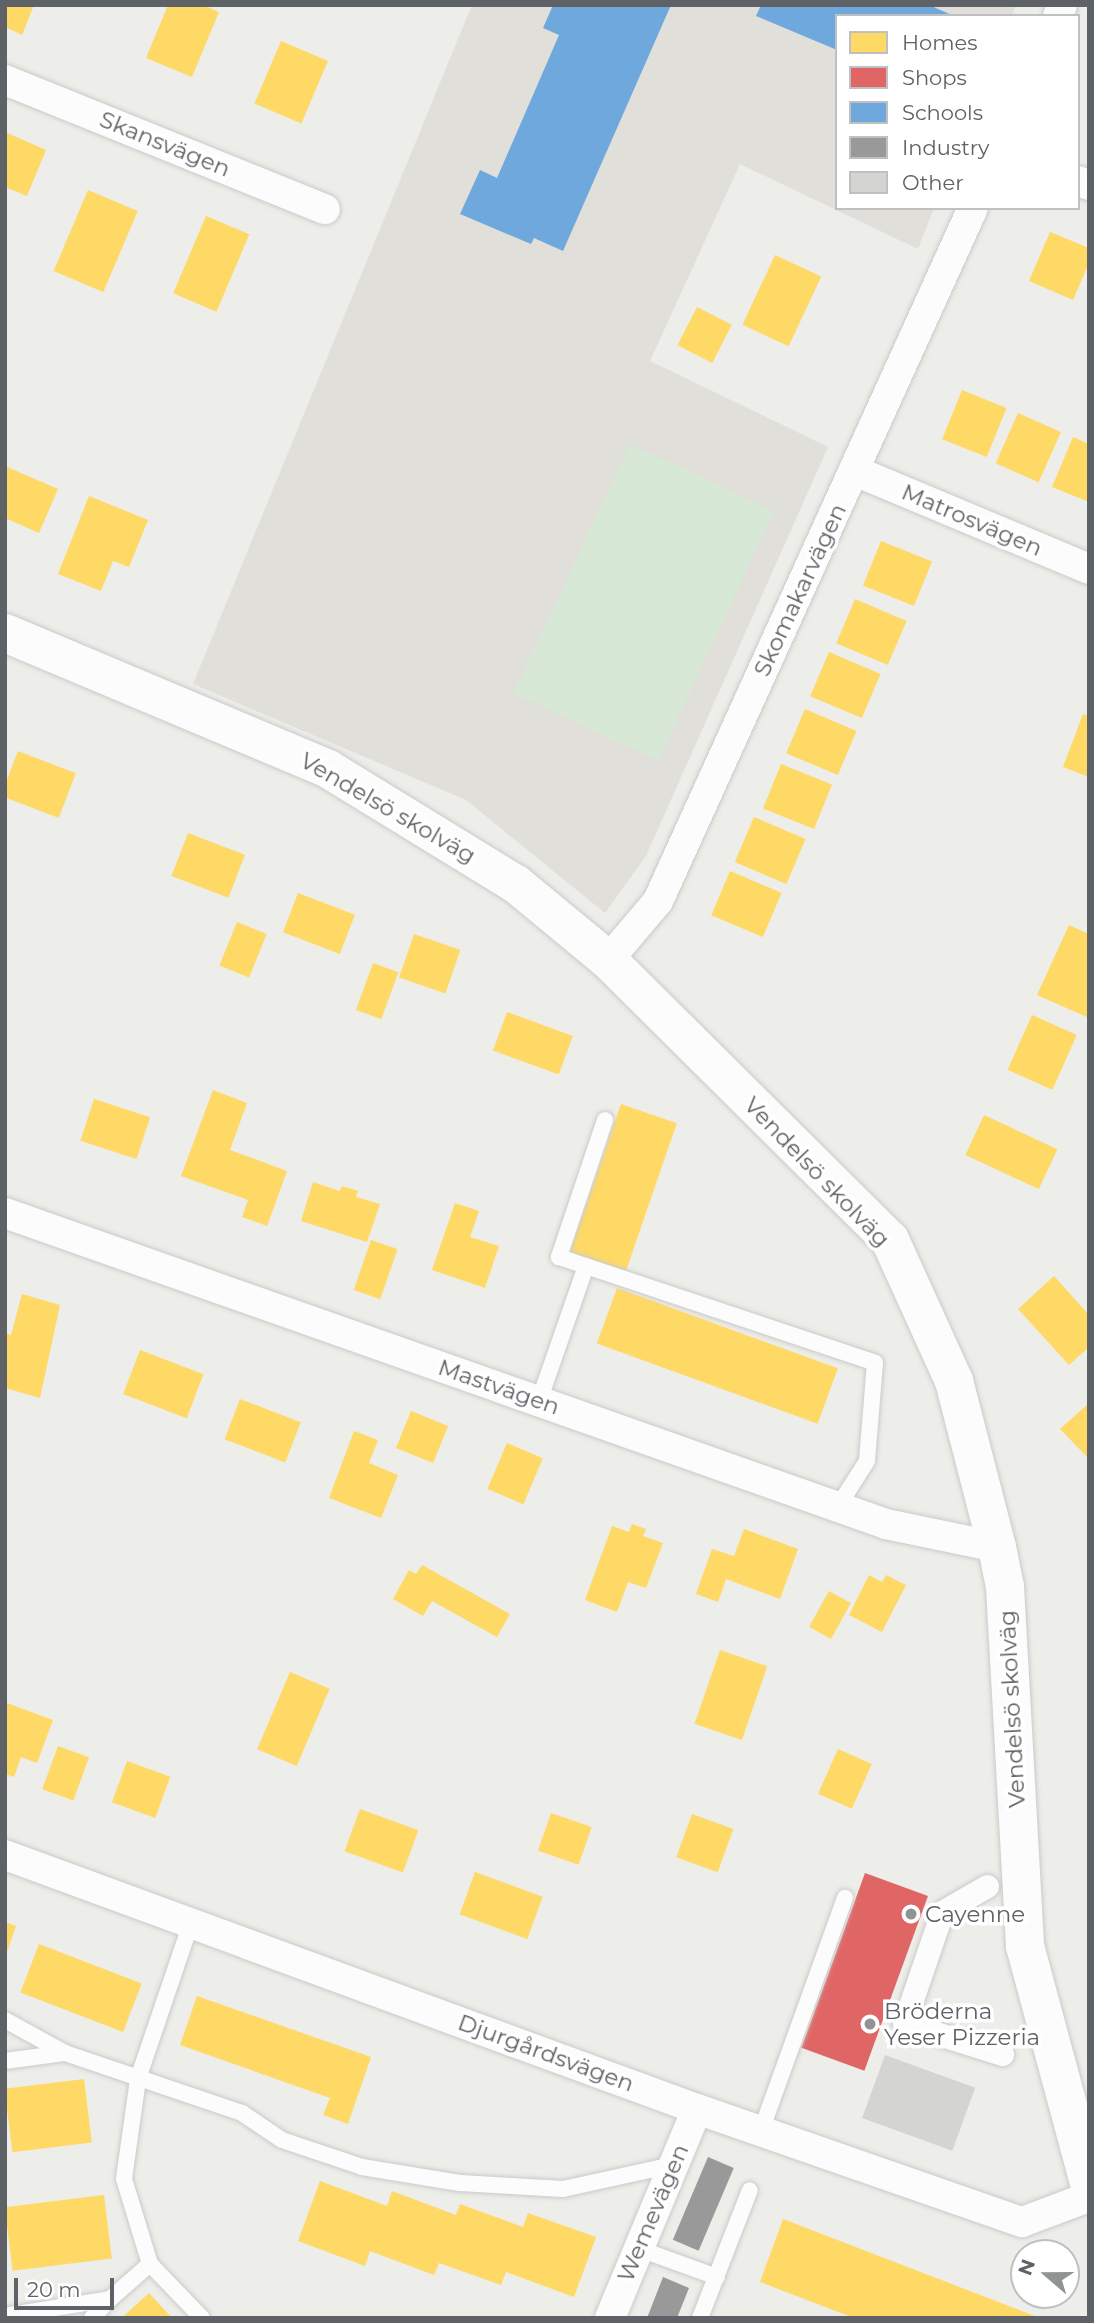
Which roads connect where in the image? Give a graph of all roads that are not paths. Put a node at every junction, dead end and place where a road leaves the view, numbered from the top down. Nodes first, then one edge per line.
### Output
1 (5, 80) edge
2 (325, 209) dead end
3 (972, 210) edge
4 (855, 471) junction
5 (1089, 569) edge
6 (5, 633) edge
7 (608, 960) junction
8 (605, 1121) dead end
9 (5, 1213) edge
10 (586, 1266) junction
11 (539, 1401) junction
12 (839, 1505) junction
13 (997, 1547) junction
14 (5, 1855) edge
15 (987, 1886) dead end
16 (845, 1898) dead end
17 (191, 1923) junction
18 (5, 2020) edge
19 (65, 2053) junction
20 (1002, 2054) dead end
21 (5, 2061) edge
22 (138, 2079) junction
23 (697, 2109) junction
24 (761, 2131) junction
25 (672, 2165) junction
26 (1089, 2184) edge
27 (750, 2190) dead end
28 (1089, 2197) edge
29 (636, 2248) junction
30 (150, 2264) junction
31 (717, 2277) junction
32 (110, 2299) junction
33 (5, 2316) edge
34 (92, 2318) edge
35 (202, 2318) edge
36 (610, 2318) edge
37 (700, 2318) edge

1 - 2 street, Skansvägen
3 - 4 street, Skomakarvägen
4 - 5 street, Matrosvägen
4 - 7 street, Skomakarvägen
6 - 7 street, Vendelsö skolväg
7 - 13 street, Vendelsö skolväg
8 - 10 lane
9 - 11 street, Mastvägen
10 - 11 lane
10 - 12 lane
11 - 12 street, Mastvägen
12 - 13 street, Mastvägen
13 - 26 street, Vendelsö skolväg
14 - 17 street, Djurgårdsvägen
15 - 20 street
16 - 24 lane
17 - 22 lane
17 - 23 street, Djurgårdsvägen
18 - 19 lane
19 - 21 lane
19 - 22 lane
22 - 25 lane
22 - 30 lane
23 - 24 street, Djurgårdsvägen
23 - 25 street, Wemevägen
24 - 28 street, Djurgårdsvägen
25 - 29 street, Wemevägen
27 - 31 lane
29 - 31 lane
29 - 36 street, Wemevägen
30 - 32 lane
30 - 35 lane
31 - 37 lane
32 - 33 lane
32 - 34 lane

